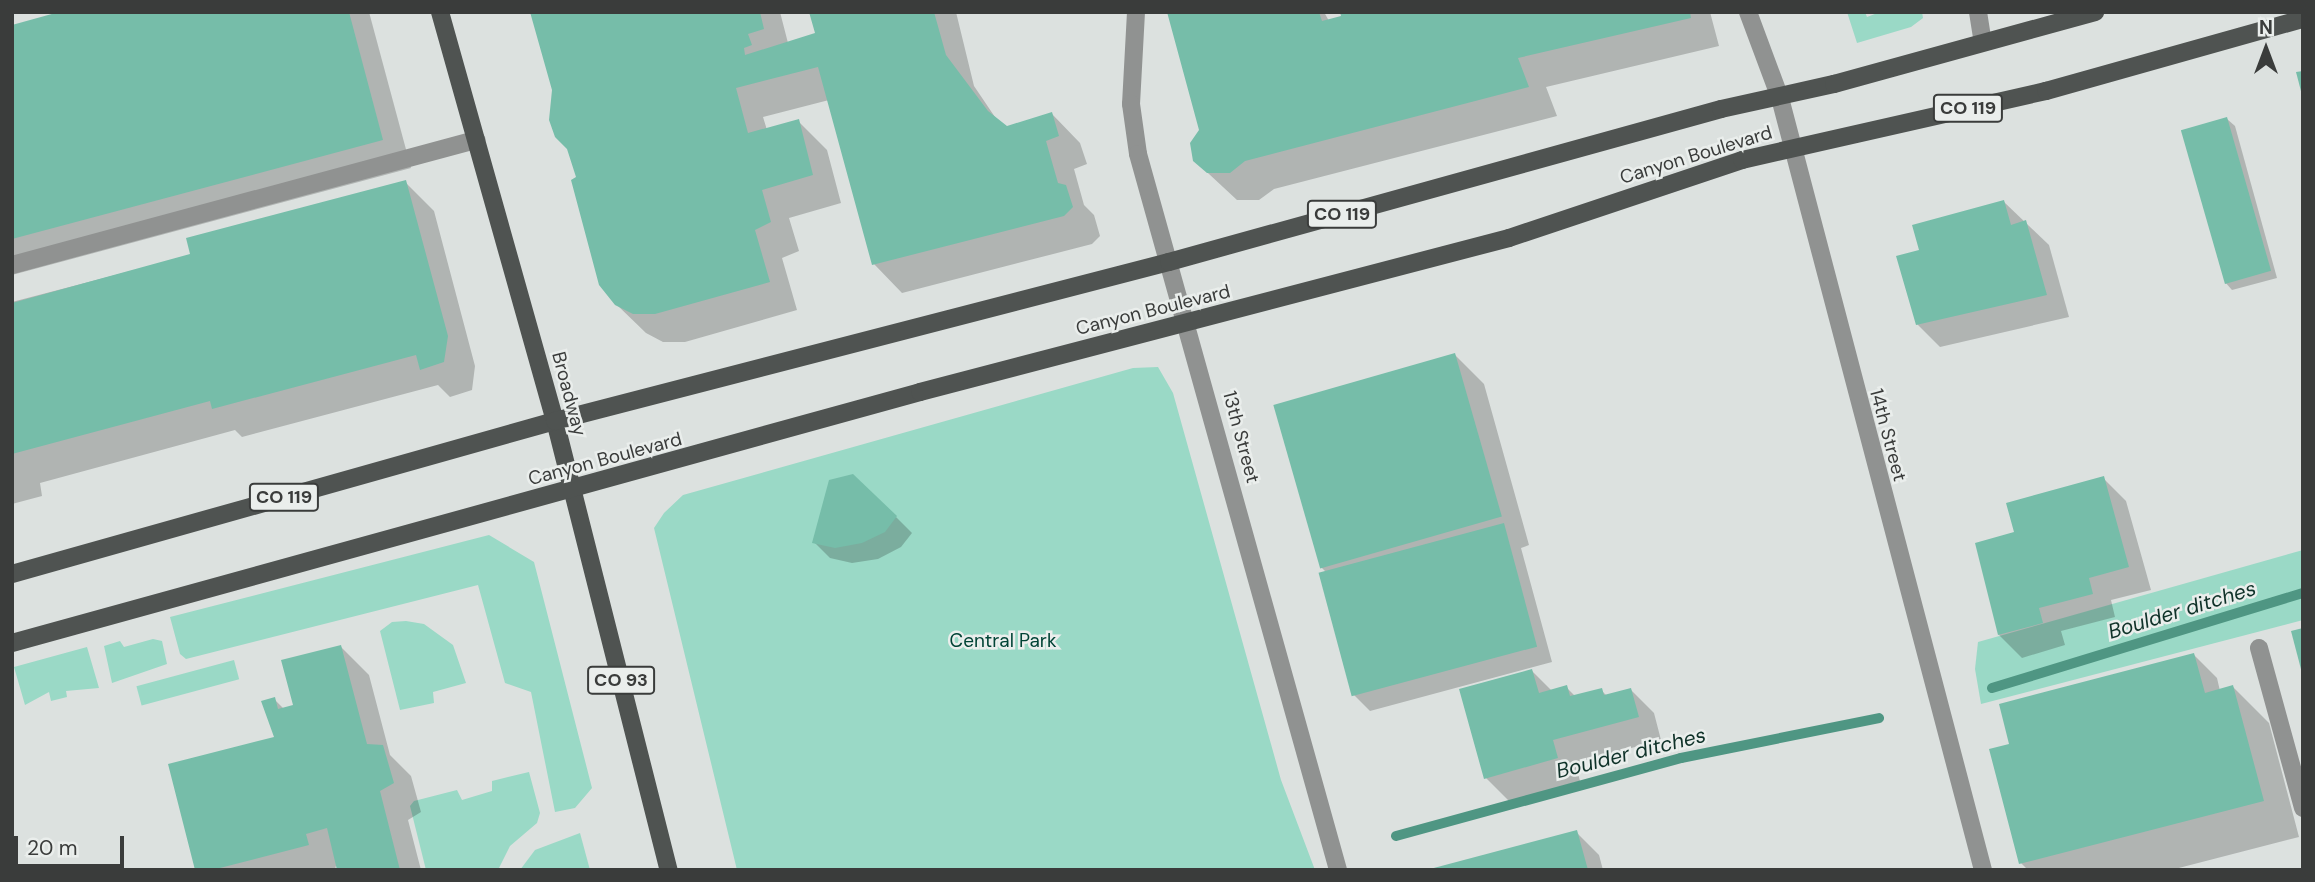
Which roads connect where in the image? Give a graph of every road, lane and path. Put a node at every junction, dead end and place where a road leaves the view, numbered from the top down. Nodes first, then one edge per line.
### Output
1 (440, 12) edge
2 (1136, 12) edge
3 (1748, 12) edge
4 (1978, 12) edge
5 (2095, 12) edge
6 (2303, 19) edge
7 (1983, 42) junction
8 (1780, 98) junction
9 (476, 140) junction
10 (1794, 147) junction
11 (1169, 262) junction
12 (12, 265) edge
13 (1188, 324) junction
14 (555, 421) junction
15 (573, 489) junction
16 (12, 574) edge
17 (12, 643) edge
18 (2259, 648) dead end
19 (2303, 808) edge
20 (669, 870) edge
21 (1338, 870) edge
22 (1983, 870) edge

1 - 9 main road, Broadway
2 - 11 street, 13th Street
3 - 8 street, 14th Street
4 - 7 street
5 - 7 main road, Canyon Boulevard / CO 119
6 - 10 main road, Canyon Boulevard / CO 119
7 - 8 main road, Canyon Boulevard / CO 119
8 - 10 street, 14th Street
8 - 11 main road, Canyon Boulevard / CO 119
9 - 12 street
9 - 14 main road, Broadway
10 - 13 main road, Canyon Boulevard / CO 119
10 - 22 street, 14th Street
11 - 13 street, 13th Street
11 - 14 main road, Canyon Boulevard / CO 119
13 - 15 main road, Canyon Boulevard / CO 119
13 - 21 street, 13th Street
14 - 15 main road, Broadway / CO 93
14 - 16 main road, Canyon Boulevard / CO 119
15 - 17 main road, Canyon Boulevard / CO 119
15 - 20 main road, Broadway / CO 93
18 - 19 street

